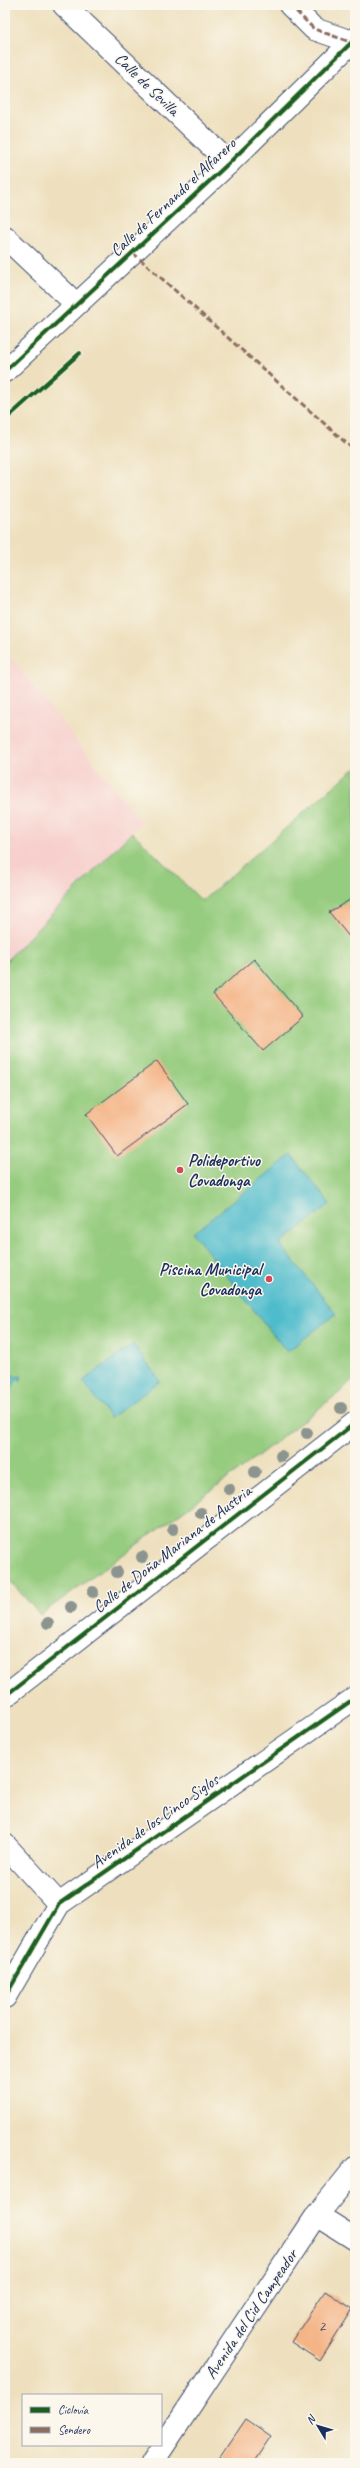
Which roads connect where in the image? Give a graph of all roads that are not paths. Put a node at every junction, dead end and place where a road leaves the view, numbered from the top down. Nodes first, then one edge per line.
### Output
1 (64, 5) edge
2 (290, 5) edge
3 (353, 40) edge
4 (229, 163) junction
5 (5, 237) edge
6 (76, 304) junction
7 (5, 371) edge
8 (355, 1423) edge
9 (5, 1696) edge
10 (355, 1698) edge
11 (5, 1845) edge
12 (59, 1904) junction
13 (5, 1997) edge
14 (355, 2168) edge
15 (317, 2215) junction
16 (355, 2240) edge
17 (152, 2463) edge

1 - 4 street, Calle de Sevilla
2 - 3 street
3 - 4 street, Calle de Fernando el Alfarero
4 - 6 street, Calle de Fernando el Alfarero
5 - 6 street
6 - 7 street, Calle de Fernando el Alfarero
8 - 9 street, Calle de Doña Mariana de Austria
10 - 12 street, Avenida de los Cinco Siglos
11 - 12 street
12 - 13 street, Avenida de los Cinco Siglos
14 - 15 street, Avenida del Cid Campeador
15 - 16 street
15 - 17 street, Avenida del Cid Campeador

